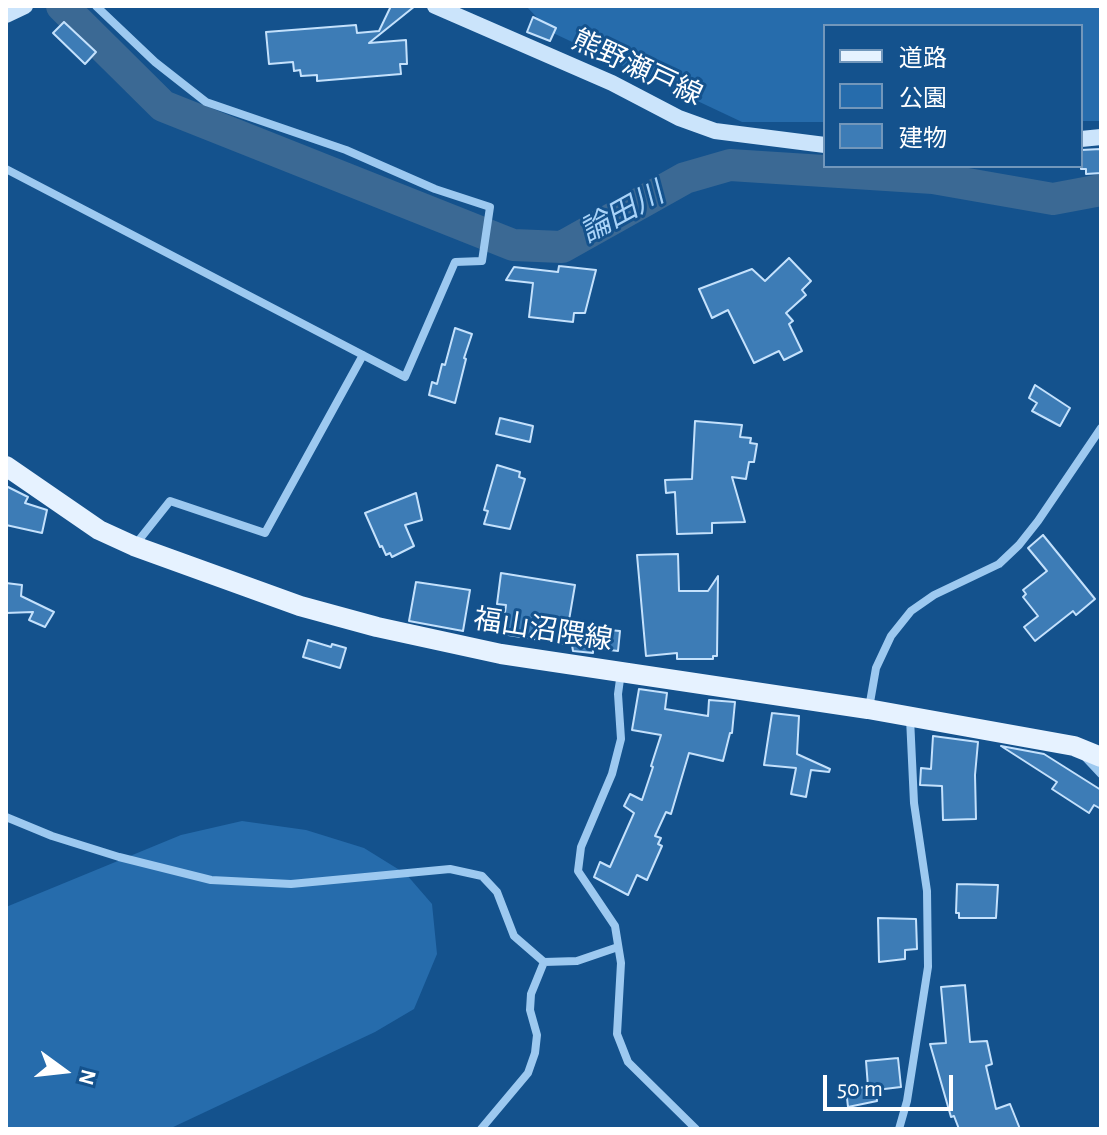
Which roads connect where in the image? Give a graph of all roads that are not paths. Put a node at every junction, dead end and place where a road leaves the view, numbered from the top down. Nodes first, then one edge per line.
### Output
1 (25, 6) edge
2 (96, 6) edge
3 (435, 6) edge
4 (6, 15) edge
5 (823, 145) edge
6 (6, 169) edge
7 (363, 355) junction
8 (1101, 428) edge
9 (6, 466) edge
10 (134, 546) junction
11 (621, 671) junction
12 (868, 709) junction
13 (910, 716) junction
14 (1074, 746) junction
15 (1101, 757) edge
16 (1101, 774) edge
17 (6, 817) edge
18 (618, 947) junction
19 (544, 962) junction
20 (481, 1129) edge
21 (696, 1129) edge
22 (899, 1129) edge

1 - 4 main road
2 - 7 street
3 - 5 main road, 熊野瀬戸線
6 - 7 street
7 - 10 street
8 - 12 street
9 - 10 main road, 福山沼隈線
10 - 11 main road, 福山沼隈線
11 - 12 main road, 福山沼隈線
11 - 18 street
12 - 13 main road, 福山沼隈線
13 - 14 main road, 福山沼隈線
13 - 22 street
14 - 15 main road, 福山沼隈線
14 - 16 street
17 - 19 street
18 - 19 street
18 - 21 street
19 - 20 street

